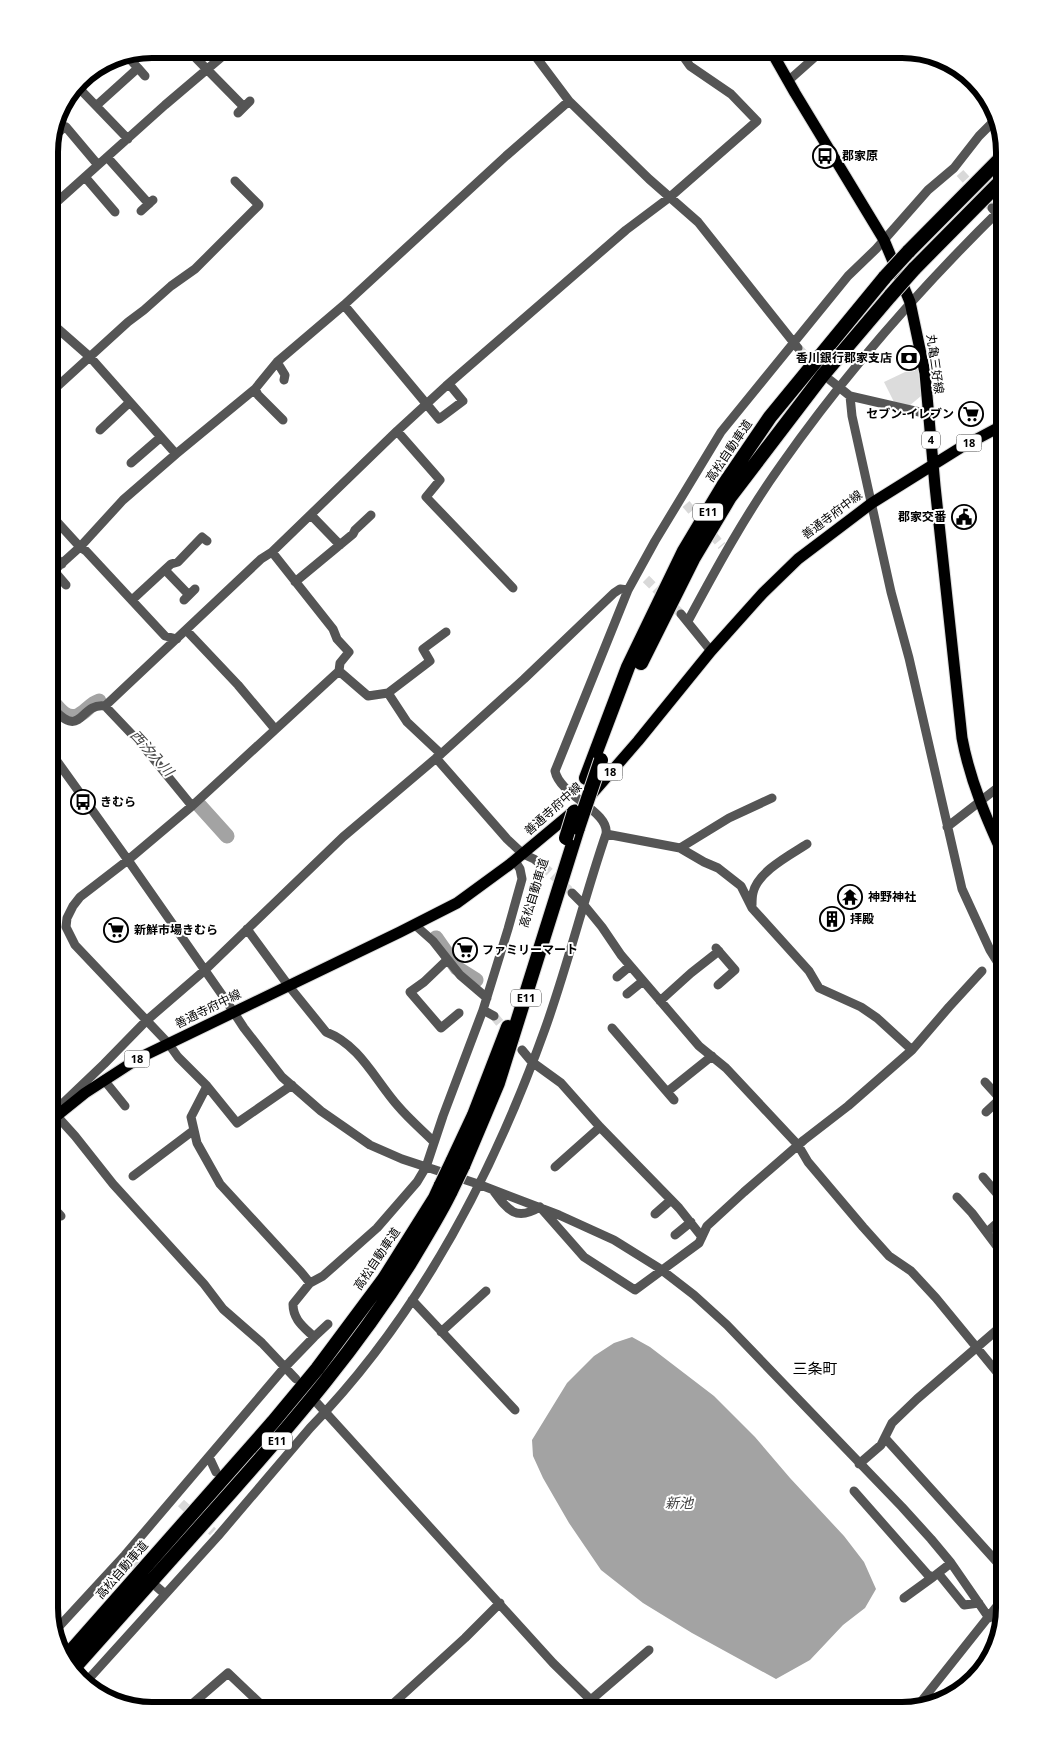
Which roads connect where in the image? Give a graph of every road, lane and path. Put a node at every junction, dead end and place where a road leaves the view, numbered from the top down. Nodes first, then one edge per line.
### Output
1 (196, 58) edge
2 (221, 58) edge
3 (538, 58) edge
4 (684, 58) edge
5 (775, 58) edge
6 (814, 58) edge
7 (131, 60) edge
8 (138, 68) junction
9 (208, 69) junction
10 (145, 76) dead end
11 (788, 81) junction
12 (81, 89) edge
13 (569, 101) junction
14 (97, 105) junction
15 (244, 107) dead end
16 (993, 123) edge
17 (61, 130) edge
18 (128, 139) junction
19 (107, 157) junction
20 (996, 163) edge
21 (98, 165) junction
22 (84, 177) junction
23 (235, 181) dead end
24 (996, 186) edge
25 (670, 197) junction
26 (58, 201) edge
27 (994, 210) joint
28 (141, 211) dead end
29 (115, 212) dead end
30 (996, 213) edge
31 (884, 240) junction
32 (910, 302) junction
33 (344, 305) junction
34 (58, 329) edge
35 (796, 345) junction
36 (90, 358) junction
37 (277, 362) junction
38 (284, 380) dead end
39 (830, 380) dead end
40 (449, 384) junction
41 (58, 386) edge
42 (838, 388) junction
43 (256, 390) junction
44 (850, 396) junction
45 (130, 402) junction
46 (426, 404) junction
47 (928, 414) junction
48 (283, 420) dead end
49 (100, 430) dead end
50 (996, 430) edge
51 (397, 431) junction
52 (161, 437) junction
53 (176, 454) junction
54 (131, 463) dead end
55 (933, 464) junction
56 (872, 503) junction
57 (311, 515) junction
58 (371, 515) dead end
59 (58, 524) edge
60 (207, 542) dead end
61 (340, 545) junction
62 (80, 548) junction
63 (272, 552) junction
64 (58, 560) edge
65 (62, 564) junction
66 (58, 567) edge
67 (165, 570) junction
68 (638, 571) junction
69 (646, 578) tunnel mouth
70 (58, 579) edge
71 (295, 582) junction
72 (66, 585) dead end
73 (513, 588) dead end
74 (628, 590) junction
75 (189, 595) dead end
76 (132, 600) junction
77 (186, 630) junction
78 (446, 632) dead end
79 (177, 639) junction
80 (711, 650) junction
81 (339, 671) junction
82 (388, 693) junction
83 (105, 706) junction
84 (58, 715) edge
85 (275, 729) junction
86 (439, 756) junction
87 (58, 763) edge
88 (996, 789) edge
89 (772, 798) dead end
90 (979, 801) junction
91 (583, 803) junction
92 (192, 806) junction
93 (947, 827) junction
94 (606, 834) junction
95 (996, 840) edge
96 (807, 844) dead end
97 (680, 848) junction
98 (519, 858) junction
99 (128, 860) junction
100 (543, 866) tunnel mouth
101 (572, 893) tunnel mouth
102 (584, 904) junction
103 (752, 908) junction
104 (415, 925) junction
105 (247, 929) junction
106 (448, 960) junction
107 (996, 960) edge
108 (630, 966) junction
109 (205, 970) junction
110 (982, 971) dead end
111 (617, 977) dead end
112 (643, 981) junction
113 (288, 985) junction
114 (718, 985) dead end
115 (627, 994) dead end
116 (487, 998) junction
117 (660, 1001) junction
118 (483, 1010) junction
119 (234, 1011) junction
120 (459, 1013) dead end
121 (494, 1016) tunnel mouth
122 (146, 1021) junction
123 (612, 1028) dead end
124 (168, 1044) junction
125 (522, 1050) tunnel mouth
126 (912, 1050) junction
127 (712, 1056) junction
128 (532, 1062) junction
129 (104, 1080) junction
130 (985, 1082) dead end
131 (292, 1085) junction
132 (207, 1086) junction
133 (667, 1092) junction
134 (996, 1094) edge
135 (674, 1100) dead end
136 (125, 1106) dead end
137 (996, 1106) edge
138 (58, 1110) edge
139 (986, 1112) dead end
140 (58, 1114) edge
141 (58, 1122) edge
142 (600, 1126) junction
143 (194, 1130) junction
144 (434, 1142) junction
145 (798, 1145) junction
146 (457, 1164) junction
147 (555, 1166) dead end
148 (426, 1167) junction
149 (133, 1176) dead end
150 (983, 1176) dead end
151 (478, 1184) junction
152 (446, 1188) junction
153 (493, 1190) junction
154 (996, 1191) edge
155 (957, 1197) dead end
156 (671, 1200) junction
157 (540, 1207) junction
158 (58, 1212) edge
159 (655, 1214) dead end
160 (61, 1216) dead end
161 (691, 1222) junction
162 (996, 1224) edge
163 (986, 1232) junction
164 (675, 1235) dead end
165 (702, 1236) junction
166 (996, 1245) edge
167 (662, 1270) junction
168 (310, 1283) junction
169 (486, 1291) dead end
170 (412, 1300) junction
171 (328, 1324) dead end
172 (996, 1331) edge
173 (442, 1332) junction
174 (314, 1337) junction
175 (978, 1347) junction
176 (285, 1367) junction
177 (996, 1370) edge
178 (296, 1379) dead end
179 (317, 1402) dead end
180 (515, 1410) dead end
181 (326, 1412) junction
182 (885, 1438) junction
183 (209, 1457) junction
184 (859, 1464) junction
185 (216, 1472) dead end
186 (854, 1491) dead end
187 (229, 1503) dead end
188 (238, 1511) junction
189 (996, 1561) edge
190 (951, 1563) junction
191 (935, 1575) junction
192 (157, 1587) dead end
193 (165, 1594) junction
194 (904, 1598) dead end
195 (500, 1603) junction
196 (979, 1604) junction
197 (996, 1608) edge
198 (989, 1618) junction
199 (59, 1627) edge
200 (649, 1650) dead end
201 (69, 1653) edge
202 (76, 1665) edge
203 (89, 1679) edge
204 (590, 1699) junction
205 (922, 1700) edge
206 (194, 1702) edge
207 (259, 1702) edge
208 (395, 1702) edge
209 (587, 1702) edge
210 (593, 1702) edge

1 - 9 street
2 - 9 street
3 - 13 street
4 - 25 street
5 - 11 main road, 丸亀三好線 / 4
6 - 11 street
7 - 8 street
8 - 10 street
8 - 14 street
9 - 15 street
9 - 18 street
11 - 31 main road, 丸亀三好線 / 4
12 - 14 street
13 - 25 street
13 - 33 street
14 - 18 street
16 - 31 street
17 - 21 street
18 - 19 street
19 - 21 street
19 - 28 street
20 - 146 highway, 高松自動車道 / E11, bridge
21 - 22 street
22 - 26 street
22 - 29 street
23 - 36 street
24 - 146 highway, 高松自動車道 / E11, bridge
25 - 35 street
25 - 40 street
27 - 30 street
27 - 32 street
31 - 32 main road, 丸亀三好線 / 4
31 - 35 street
32 - 42 street
32 - 47 main road, 丸亀三好線 / 4
33 - 37 street
33 - 46 street
34 - 36 street
35 - 68 street
36 - 41 street
36 - 45 street
37 - 38 street
37 - 43 street
39 - 42 street
40 - 46 street
40 - 46 street
42 - 44 street
42 - 80 street
43 - 48 street
43 - 53 street
44 - 47 street
44 - 56 street
45 - 49 street
45 - 52 street
46 - 51 street
47 - 55 main road, 丸亀三好線 / 4
50 - 55 main road, 善通寺府中線 / 18
51 - 57 street
51 - 73 street
52 - 53 street
52 - 54 street
53 - 62 street
55 - 56 main road, 善通寺府中線 / 18
55 - 90 main road, 丸亀三好線 / 4
56 - 80 main road, 善通寺府中線 / 18
56 - 93 street
57 - 61 street
57 - 63 street
58 - 61 street
59 - 62 street
60 - 67 street
61 - 71 street
62 - 65 street
62 - 76 street
63 - 71 street
63 - 77 street
64 - 65 street
65 - 66 street
67 - 75 street
67 - 76 street
68 - 69 street
68 - 74 street
70 - 72 street
71 - 81 street
74 - 86 street
74 - 91 street
76 - 79 street
77 - 79 street
77 - 85 street
78 - 82 street
79 - 83 street
80 - 91 main road, 善通寺府中線 / 18
81 - 82 street
81 - 85 street
82 - 86 street
83 - 84 street
83 - 92 street
85 - 92 street
86 - 98 street
86 - 105 street
87 - 99 street
88 - 90 street
89 - 97 street
90 - 93 street
90 - 95 main road, 丸亀三好線 / 4
91 - 94 street
91 - 98 main road, 善通寺府中線 / 18
92 - 99 street
93 - 107 street
94 - 97 street
94 - 102 street
96 - 103 street
97 - 103 street
98 - 100 street
98 - 104 main road, 善通寺府中線 / 18
98 - 116 street
99 - 109 street
99 - 122 street
101 - 102 street
102 - 108 street
102 - 128 street
103 - 126 street
104 - 106 street
104 - 113 main road, 善通寺府中線 / 18
105 - 109 street
105 - 113 street
106 - 116 street
106 - 120 street
108 - 111 street
108 - 112 street
109 - 119 street
109 - 122 street
110 - 126 street
112 - 115 street
112 - 117 street
113 - 119 main road, 善通寺府中線 / 18
113 - 144 street
114 - 117 street
116 - 118 street
117 - 127 street
118 - 121 street
118 - 144 street
119 - 124 main road, 善通寺府中線 / 18
119 - 131 street
122 - 124 street
122 - 138 street
123 - 133 street
124 - 129 main road, 善通寺府中線 / 18
124 - 132 street
125 - 128 street
126 - 145 street
127 - 133 street
127 - 145 street
128 - 142 street
128 - 151 street
129 - 136 street
129 - 140 main road, 善通寺府中線 / 18
130 - 134 street
131 - 132 street
131 - 148 street
132 - 143 street
133 - 135 street
137 - 139 street
141 - 176 street
142 - 147 street
142 - 156 street
143 - 149 street
143 - 168 street
144 - 148 street
145 - 165 street
145 - 175 street
146 - 152 highway, 高松自動車道 / E11, bridge
148 - 151 street
148 - 168 street
150 - 154 street
151 - 153 street
151 - 170 street
152 - 201 highway, 高松自動車道 / E11
152 - 202 highway, 高松自動車道 / E11
153 - 157 street
153 - 157 street
155 - 163 street
156 - 159 street
156 - 161 street
157 - 167 street
157 - 167 street
158 - 160 street
161 - 164 street
161 - 165 street
162 - 163 street
163 - 166 street
165 - 167 street
167 - 184 street
168 - 174 street
169 - 173 street
170 - 173 street
170 - 181 street
171 - 174 street
172 - 175 street
173 - 180 street
174 - 176 street
175 - 177 street
175 - 182 street
176 - 178 street
176 - 183 street
179 - 181 street
181 - 188 street
181 - 195 street
182 - 184 street
182 - 189 street
183 - 185 street
183 - 199 street
184 - 190 street
186 - 191 street
187 - 188 street
188 - 193 street
190 - 191 street
190 - 196 street
191 - 194 street
191 - 196 street
192 - 193 street
193 - 203 street
195 - 204 street
195 - 208 street
196 - 198 street
197 - 198 street
198 - 205 street
200 - 204 street
204 - 209 street
204 - 210 street
206 - 207 street

